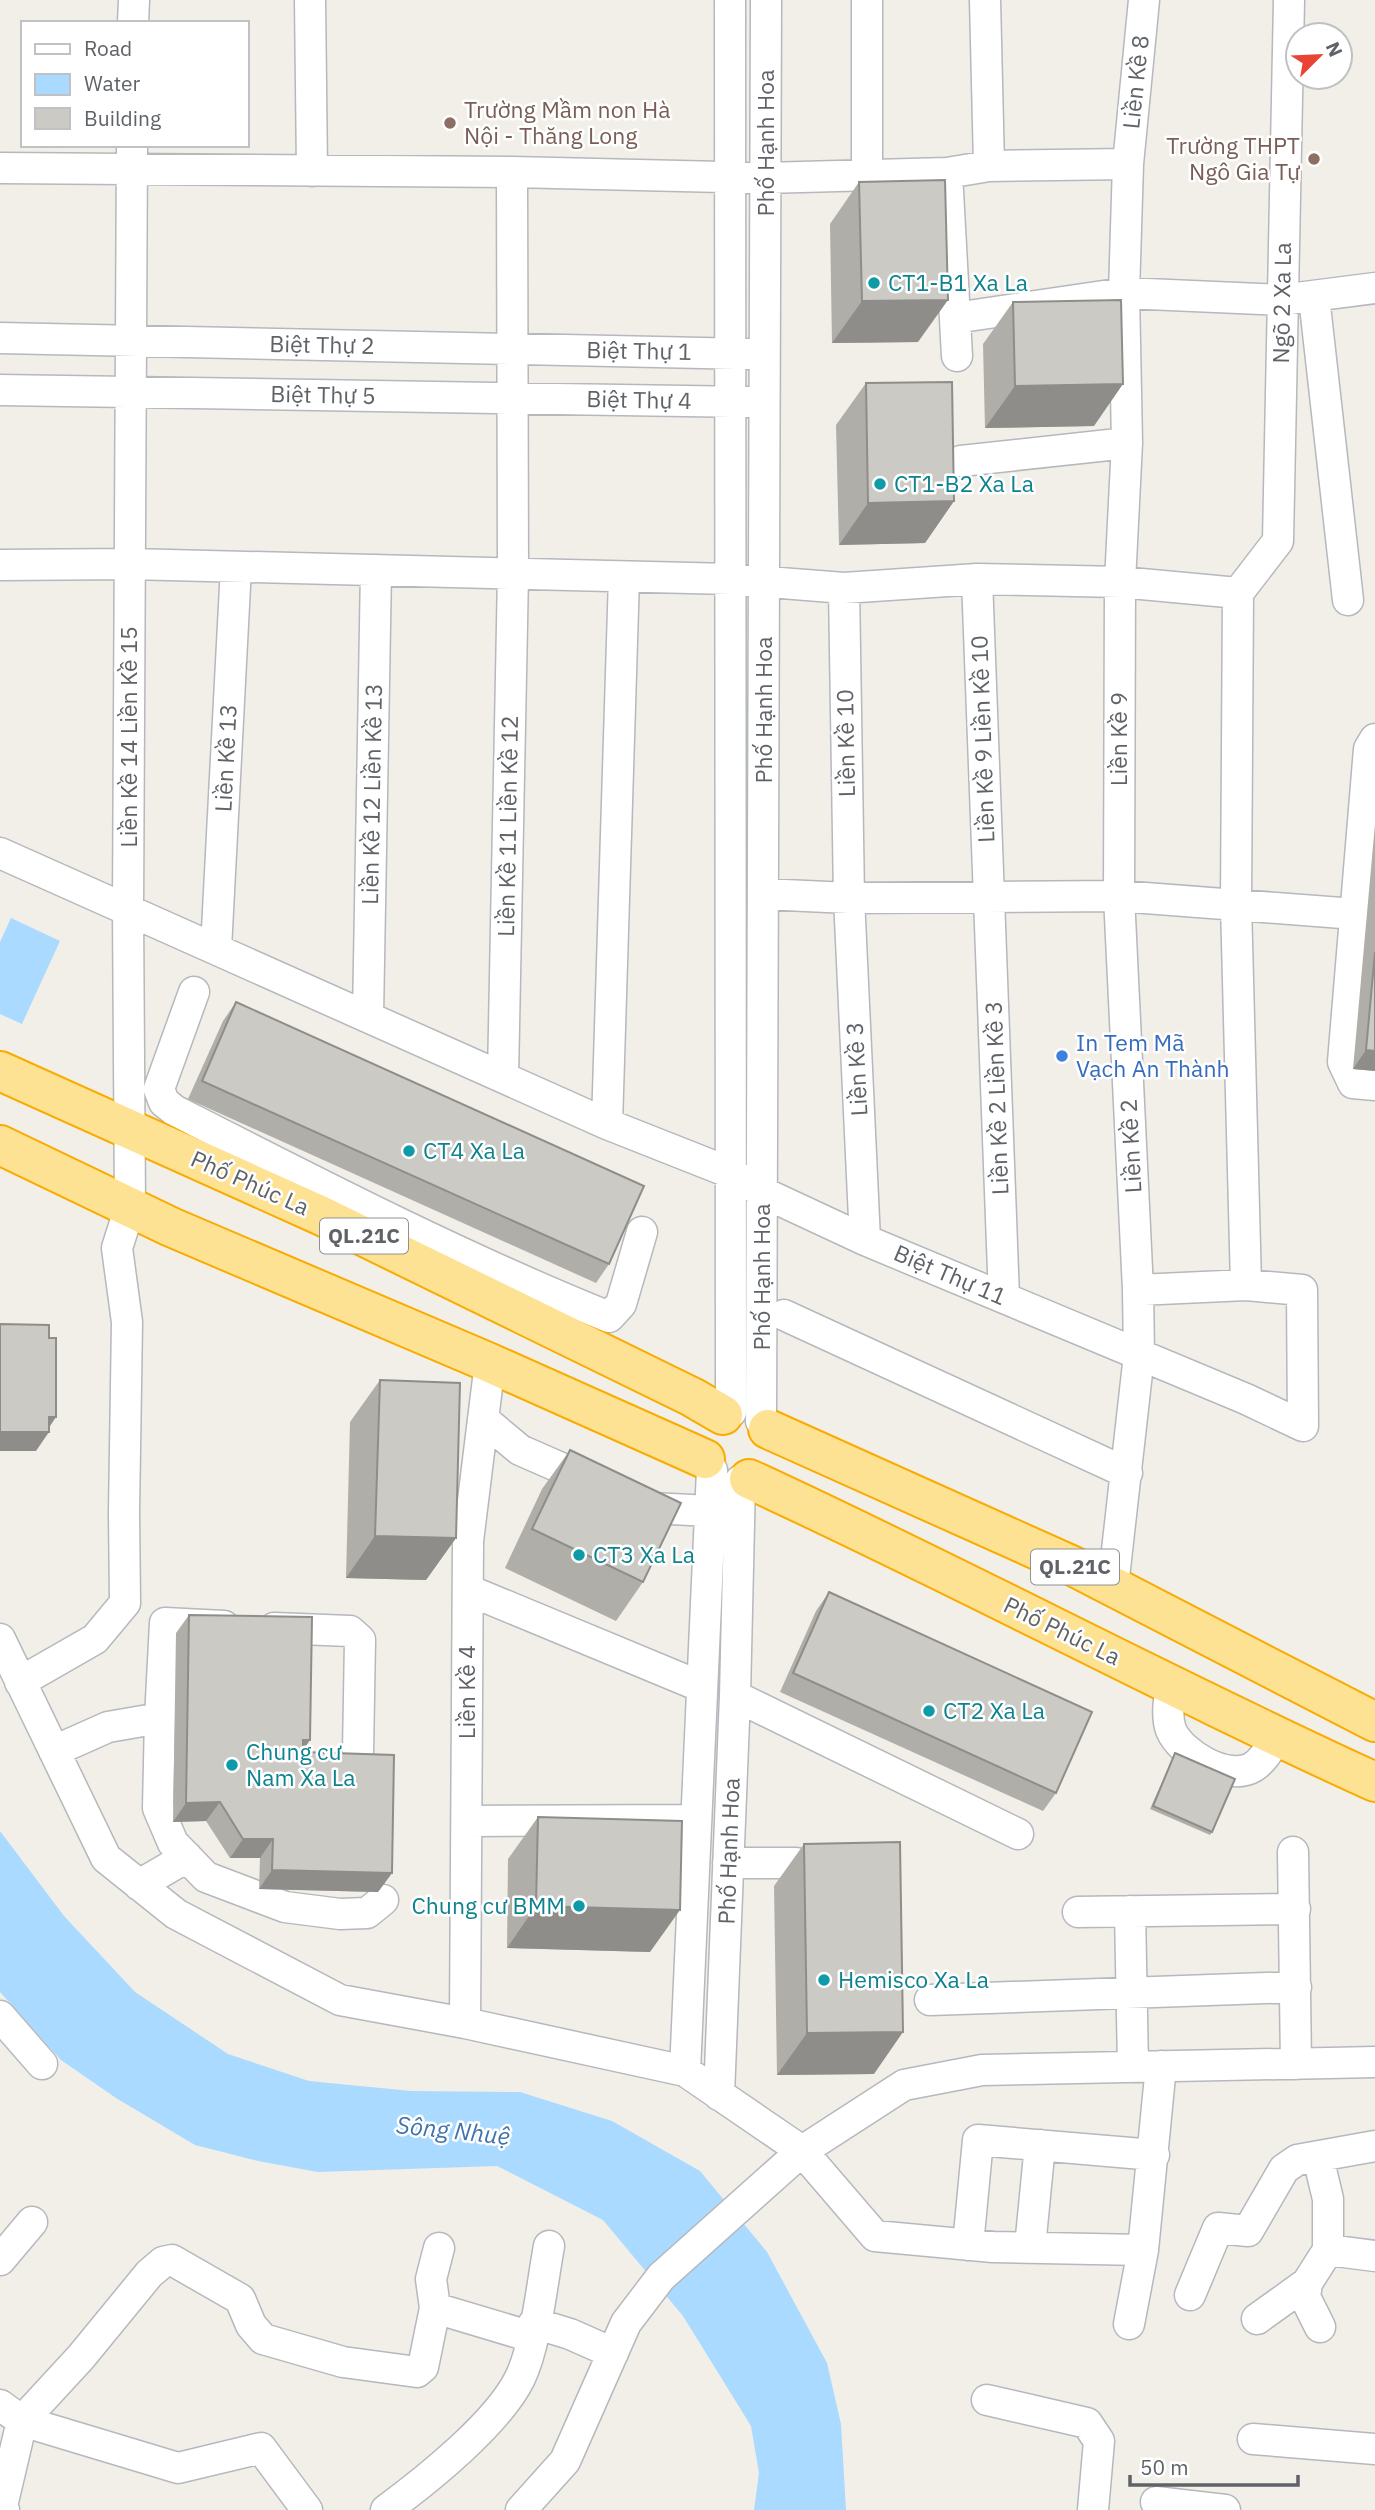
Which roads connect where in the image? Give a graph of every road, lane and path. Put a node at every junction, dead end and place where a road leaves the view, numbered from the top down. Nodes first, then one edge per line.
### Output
1 (134, 0) edge
2 (310, 0) edge
3 (730, 0) edge
4 (766, 0) edge
5 (867, 0) edge
6 (985, 0) edge
7 (1144, 0) edge
8 (1289, 0) edge
9 (133, 21) edge
10 (132, 157) edge
11 (1128, 164) junction
12 (989, 166) junction
13 (0, 168) edge
14 (312, 171) junction
15 (512, 172) junction
16 (947, 173) junction
17 (730, 176) junction
18 (867, 176) junction
19 (765, 178) junction
20 (1375, 288) edge
21 (1124, 293) junction
22 (1314, 297) junction
23 (1282, 300) junction
24 (955, 318) junction
25 (0, 338) edge
26 (131, 341) junction
27 (513, 349) junction
28 (730, 353) junction
29 (765, 354) junction
30 (957, 356) dead end
31 (0, 390) edge
32 (131, 392) junction
33 (514, 398) junction
34 (730, 401) junction
35 (765, 402) junction
36 (1127, 443) junction
37 (961, 461) dead end
38 (130, 564) junction
39 (0, 565) edge
40 (236, 567) junction
41 (376, 570) junction
42 (513, 574) junction
43 (624, 577) junction
44 (730, 579) junction
45 (976, 579) junction
46 (764, 580) junction
47 (1120, 582) junction
48 (844, 588) junction
49 (1238, 593) junction
50 (1348, 600) dead end
51 (1375, 739) edge
52 (0, 853) edge
53 (763, 894) junction
54 (1119, 896) junction
55 (849, 898) junction
56 (990, 898) junction
57 (1236, 904) junction
58 (128, 910) junction
59 (1355, 914) junction
60 (216, 949) junction
61 (194, 992) dead end
62 (368, 1017) junction
63 (0, 1071) edge
64 (503, 1077) junction
65 (1375, 1085) edge
66 (607, 1124) junction
67 (130, 1129) junction
68 (0, 1145) edge
69 (731, 1173) junction
70 (762, 1192) junction
71 (130, 1207) junction
72 (372, 1226) junction
73 (642, 1232) dead end
74 (865, 1240) junction
75 (1246, 1285) junction
76 (1138, 1290) junction
77 (1004, 1298) junction
78 (784, 1315) dead end
79 (1139, 1355) junction
80 (490, 1363) junction
81 (483, 1419) junction
82 (746, 1419) junction
83 (727, 1472) junction
84 (1127, 1473) junction
85 (710, 1511) junction
86 (1113, 1586) junction
87 (468, 1590) junction
88 (0, 1639) edge
89 (20, 1682) junction
90 (1171, 1686) junction
91 (702, 1687) junction
92 (735, 1696) junction
93 (160, 1718) junction
94 (1375, 1722) edge
95 (1277, 1737) junction
96 (54, 1751) junction
97 (358, 1752) edge
98 (1375, 1782) edge
99 (696, 1820) junction
100 (467, 1821) junction
101 (1018, 1834) dead end
102 (1293, 1853) dead end
103 (187, 1857) junction
104 (729, 1863) junction
105 (833, 1875) edge
106 (139, 1885) junction
107 (383, 1900) edge
108 (1295, 1909) junction
109 (1078, 1912) dead end
110 (1130, 1912) junction
111 (1296, 1987) junction
112 (1132, 1993) junction
113 (930, 2000) dead end
114 (0, 2016) edge
115 (465, 2022) junction
116 (1375, 2062) edge
117 (42, 2064) dead end
118 (1296, 2064) junction
119 (1147, 2067) junction
120 (685, 2071) junction
121 (719, 2095) junction
122 (1041, 2145) junction
123 (1375, 2147) edge
124 (802, 2151) junction
125 (1154, 2155) junction
126 (1318, 2157) junction
127 (32, 2222) dead end
128 (968, 2245) junction
129 (549, 2246) dead end
130 (1030, 2247) junction
131 (439, 2248) dead end
132 (1143, 2250) junction
133 (1328, 2250) junction
134 (1375, 2256) edge
135 (0, 2260) edge
136 (1307, 2283) junction
137 (1190, 2295) dead end
138 (435, 2308) junction
139 (1257, 2319) dead end
140 (1129, 2324) dead end
141 (1320, 2327) dead end
142 (533, 2330) junction
143 (613, 2353) junction
144 (987, 2400) dead end
145 (11, 2413) edge
146 (1254, 2439) dead end
147 (1375, 2449) edge
148 (1156, 2502) dead end
149 (4, 2510) edge
150 (307, 2510) edge
151 (386, 2510) edge
152 (521, 2510) edge
153 (1093, 2510) edge
154 (1224, 2510) edge

1 - 9 street
2 - 14 street
3 - 17 street, Phố Hạnh Hoa
4 - 19 street, Phố Hạnh Hoa
5 - 18 street
6 - 12 street
7 - 11 street, Liền Kề 8
8 - 23 street, Ngõ 2 Xa La
10 - 13 street
10 - 14 street
10 - 26 street, Liền Kề 14 Liền Kề 15
11 - 12 street
11 - 21 street, Liền Kề 8
12 - 16 street
14 - 15 street
15 - 17 street
15 - 27 street, Liền Kề 11 Liền Kề 12
16 - 18 street
16 - 24 street
17 - 19 street
17 - 28 street, Phố Hạnh Hoa
18 - 19 street
19 - 29 street, Phố Hạnh Hoa
20 - 22 street
21 - 23 street
21 - 24 street
21 - 36 street, Liền Kề 8
22 - 23 street
22 - 50 street
23 - 49 street, Ngõ 2 Xa La
24 - 30 street
25 - 26 street, Biệt Thự 2
26 - 27 street, Biệt Thự 2
26 - 32 street, Liền Kề 14 Liền Kề 15
27 - 28 street, Biệt Thự 1
27 - 33 street, Liền Kề 11 Liền Kề 12
28 - 29 street, Biệt Thự 1
28 - 34 street, Phố Hạnh Hoa
29 - 35 street, Phố Hạnh Hoa
31 - 32 street, Biệt Thự 5
32 - 33 street, Biệt Thự 5
32 - 38 street, Liền Kề 14 Liền Kề 15
33 - 34 street, Biệt Thự 4
33 - 42 street, Liền Kề 11 Liền Kề 12
34 - 35 street, Biệt Thự 4
34 - 44 street, Phố Hạnh Hoa
35 - 46 street, Phố Hạnh Hoa
36 - 37 street
36 - 47 street, Liền Kề 9
38 - 39 street
38 - 40 street
38 - 58 street, Liền Kề 14 Liền Kề 15
40 - 41 street
40 - 60 street, Liền Kề 13
41 - 42 street
41 - 62 street, Liền Kề 12 Liền Kề 13
42 - 43 street
42 - 64 street, Liền Kề 11 Liền Kề 12
43 - 44 street
43 - 66 street
44 - 46 street
44 - 69 street, Phố Hạnh Hoa
45 - 47 street
45 - 48 street
45 - 56 street, Liền Kề 9 Liền Kề 10
46 - 48 street
46 - 53 street, Phố Hạnh Hoa
47 - 49 street
47 - 54 street, Liền Kề 9
48 - 55 street, Liền Kề 10
49 - 57 street
51 - 59 street
52 - 58 street, Biệt Thự 11
53 - 55 street
53 - 70 street, Phố Hạnh Hoa
54 - 56 street
54 - 57 street
54 - 76 street, Liền Kề 2
55 - 56 street
55 - 74 street, Liền Kề 3
56 - 77 street, Liền Kề 2 Liền Kề 3
57 - 59 street
57 - 75 street
58 - 60 street, Biệt Thự 11
58 - 67 street, Liền Kề 14 Liền Kề 15
59 - 65 street
60 - 62 street, Biệt Thự 11
61 - 72 street
62 - 64 street, Biệt Thự 11
63 - 67 highway, Phố Phúc La / QL.21C
64 - 66 street, Biệt Thự 11
66 - 69 street, Biệt Thự 11
67 - 71 street, Liền Kề 14 Liền Kề 15
67 - 72 highway, Phố Phúc La / QL.21C
68 - 71 highway, Phố Phúc La / QL.21C
69 - 70 street, Biệt Thự 11
69 - 82 street, Phố Hạnh Hoa
70 - 74 street, Biệt Thự 11
70 - 82 street, Phố Hạnh Hoa
71 - 80 highway, Phố Phúc La / QL.21C
71 - 89 street, Liền Kề 14 Liền Kề 15
72 - 73 street
72 - 82 highway, Phố Phúc La / QL.21C
74 - 77 street, Biệt Thự 11
75 - 76 street
75 - 79 street, Biệt Thự 11
76 - 79 street, Liền Kề 2
77 - 79 street, Biệt Thự 11
78 - 84 street
79 - 84 street, Liền Kề 2
80 - 81 street, Liền Kề 4
80 - 83 highway, Phố Phúc La / QL.21C
81 - 85 street
81 - 87 street, Liền Kề 4
82 - 83 highway
82 - 83 highway
82 - 86 highway, Phố Phúc La / QL.21C
83 - 85 street, Phố Hạnh Hoa
83 - 90 highway, Phố Phúc La / QL.21C
83 - 92 street, Phố Hạnh Hoa
84 - 86 street, Liền Kề 2
85 - 91 street, Phố Hạnh Hoa
86 - 94 highway, Phố Phúc La / QL.21C
87 - 91 street
87 - 100 street, Liền Kề 4
88 - 89 street
89 - 96 street
90 - 95 highway, Phố Phúc La / QL.21C
90 - 95 street
91 - 99 street, Phố Hạnh Hoa
92 - 101 street
92 - 104 street, Phố Hạnh Hoa
93 - 96 street
93 - 97 street
93 - 103 street
95 - 98 highway, Phố Phúc La / QL.21C
96 - 106 street
99 - 100 street
99 - 120 street, Phố Hạnh Hoa
100 - 115 street, Liền Kề 4
102 - 108 street
103 - 106 street
103 - 107 street
104 - 105 street
104 - 121 street, Phố Hạnh Hoa
106 - 115 street
108 - 110 street
108 - 111 street
109 - 110 street
110 - 112 street
111 - 112 street
111 - 118 street
112 - 113 street
112 - 119 street
114 - 117 street
115 - 120 street
116 - 118 street
118 - 119 street
119 - 124 street
119 - 125 street
120 - 121 street
121 - 124 street
122 - 125 street
122 - 128 street
122 - 130 street
123 - 126 street
124 - 128 street
124 - 143 street
125 - 132 street
126 - 133 street
126 - 137 street
127 - 135 street
128 - 130 street
129 - 142 street
130 - 132 street
131 - 138 street
132 - 140 street
133 - 134 street
133 - 136 street
136 - 139 street
136 - 141 street
138 - 142 street
138 - 145 street
142 - 143 street
142 - 151 street
143 - 152 street
144 - 153 street
145 - 149 street
145 - 150 street
146 - 147 street
148 - 154 street

